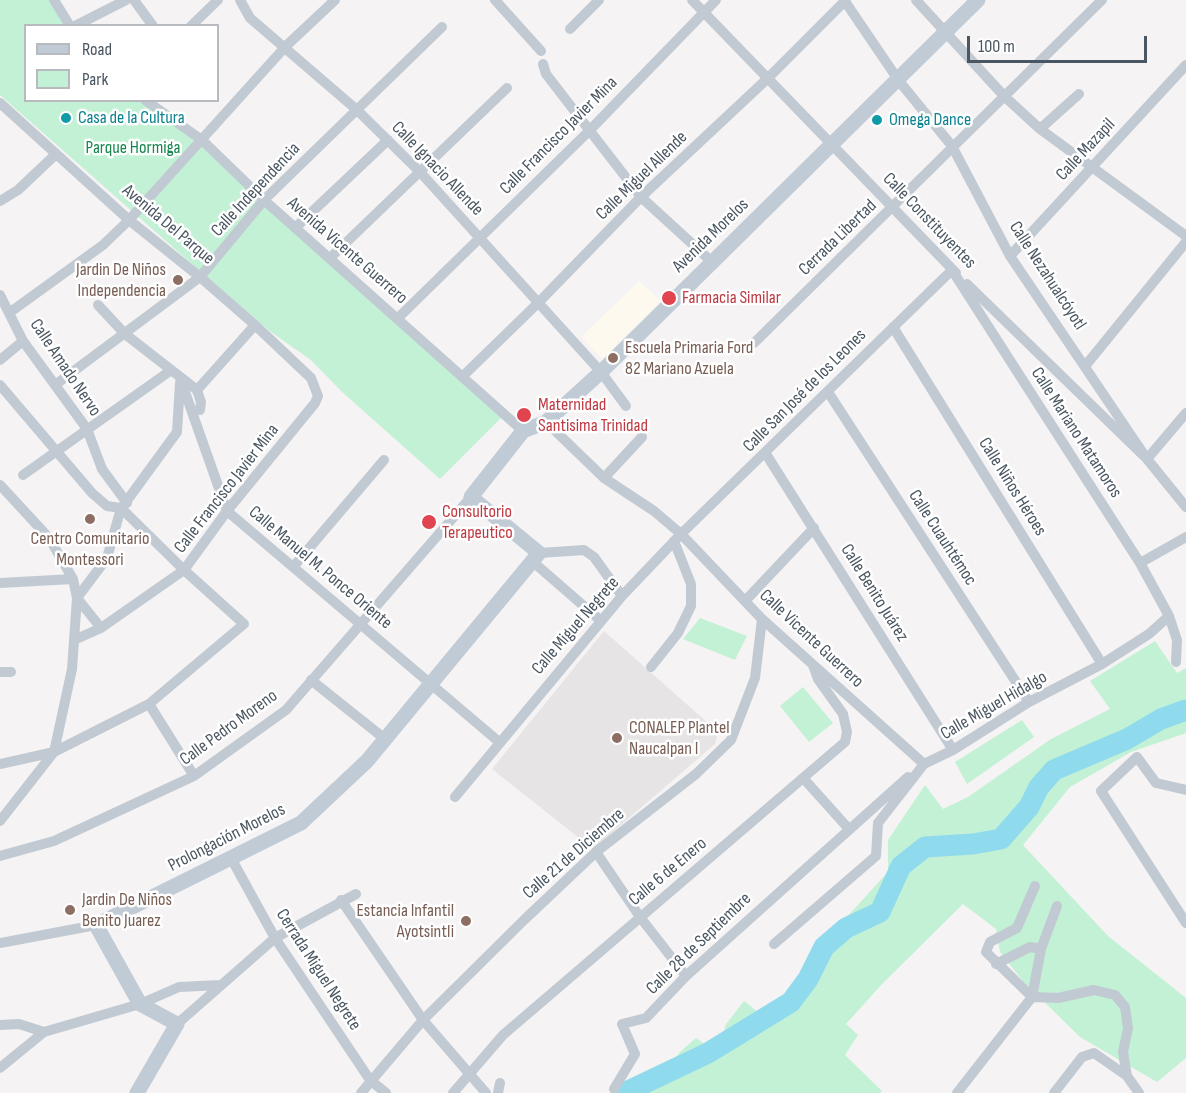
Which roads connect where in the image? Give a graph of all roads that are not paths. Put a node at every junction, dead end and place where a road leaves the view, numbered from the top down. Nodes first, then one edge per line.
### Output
1 (54, 0) edge
2 (126, 0) edge
3 (134, 0) edge
4 (218, 0) edge
5 (240, 0) edge
6 (335, 0) edge
7 (495, 0) edge
8 (599, 0) edge
9 (693, 0) edge
10 (716, 0) edge
11 (845, 0) edge
12 (916, 0) edge
13 (978, 0) edge
14 (1102, 0) edge
15 (704, 12) junction
16 (69, 24) edge
17 (79, 24) edge
18 (152, 24) edge
19 (193, 24) edge
20 (442, 27) dead end
21 (570, 29) dead end
22 (946, 31) junction
23 (286, 46) junction
24 (541, 51) dead end
25 (543, 64) dead end
26 (1186, 65) edge
27 (767, 79) junction
28 (899, 81) junction
29 (507, 88) dead end
30 (1079, 94) dead end
31 (1004, 96) junction
32 (148, 102) edge
33 (0, 103) edge
34 (357, 110) junction
35 (1040, 129) junction
36 (589, 131) junction
37 (202, 140) junction
38 (388, 140) junction
39 (833, 144) junction
40 (952, 146) junction
41 (56, 154) junction
42 (1092, 168) junction
43 (420, 171) junction
44 (641, 197) junction
45 (264, 200) junction
46 (0, 201) edge
47 (893, 207) junction
48 (129, 220) junction
49 (295, 228) junction
50 (1186, 236) edge
51 (480, 238) junction
52 (1186, 242) edge
53 (1010, 256) junction
54 (331, 257) junction
55 (712, 262) junction
56 (952, 270) junction
57 (201, 277) junction
58 (0, 295) edge
59 (539, 302) junction
60 (98, 305) dead end
61 (9, 313) junction
62 (398, 318) junction
63 (255, 325) junction
64 (893, 327) junction
65 (125, 334) junction
66 (22, 341) junction
67 (754, 343) dead end
68 (0, 360) edge
69 (1086, 365) junction
70 (170, 371) junction
71 (601, 372) junction
72 (462, 377) junction
73 (180, 378) junction
74 (311, 378) joint
75 (0, 385) edge
76 (55, 385) junction
77 (197, 390) junction
78 (828, 392) junction
79 (626, 406) dead end
80 (1186, 413) edge
81 (546, 422) junction
82 (87, 429) junction
83 (523, 431) junction
84 (642, 436) dead end
85 (56, 451) junction
86 (766, 454) junction
87 (1147, 459) junction
88 (384, 460) dead end
89 (23, 475) dead end
90 (604, 478) junction
91 (0, 485) edge
92 (471, 497) junction
93 (5, 498) edge
94 (124, 506) junction
95 (1186, 507) edge
96 (228, 510) junction
97 (814, 528) junction
98 (678, 537) junction
99 (1186, 537) edge
100 (535, 557) junction
101 (1140, 563) junction
102 (294, 566) junction
103 (184, 570) junction
104 (74, 579) junction
105 (0, 583) edge
106 (622, 596) junction
107 (77, 598) junction
108 (745, 600) junction
109 (1169, 616) junction
110 (762, 619) junction
111 (601, 621) junction
112 (359, 623) junction
113 (101, 628) junction
114 (74, 640) junction
115 (1176, 662) dead end
116 (1102, 664) junction
117 (813, 665) junction
118 (651, 666) dead end
119 (311, 680) junction
120 (430, 682) junction
121 (1029, 702) junction
122 (149, 704) junction
123 (385, 739) junction
124 (498, 741) junction
125 (953, 750) junction
126 (54, 752) junction
127 (0, 764) edge
128 (924, 764) junction
129 (194, 776) junction
130 (804, 779) junction
131 (1186, 790) edge
132 (454, 797) dead end
133 (0, 821) edge
134 (848, 828) junction
135 (596, 852) junction
136 (0, 856) edge
137 (231, 858) junction
138 (1035, 886) dead end
139 (356, 894) dead end
140 (341, 900) junction
141 (1057, 906) dead end
142 (640, 917) junction
143 (1186, 923) edge
144 (96, 925) junction
145 (274, 938) junction
146 (0, 944) edge
147 (774, 944) dead end
148 (1041, 949) junction
149 (996, 964) junction
150 (686, 976) junction
151 (221, 985) junction
152 (1032, 997) junction
153 (140, 1004) junction
154 (423, 1020) junction
155 (177, 1024) junction
156 (0, 1025) edge
157 (44, 1032) junction
158 (0, 1068) edge
159 (470, 1071) junction
160 (1127, 1076) junction
161 (370, 1080) junction
162 (614, 1089) dead end
163 (137, 1093) edge
164 (361, 1093) edge
165 (386, 1093) edge
166 (453, 1093) edge
167 (486, 1093) edge
168 (957, 1093) edge
169 (1054, 1093) edge
170 (1139, 1093) edge

1 - 16 street
2 - 17 street
3 - 18 street
4 - 19 street
5 - 23 street, Calle Ignacio Allende
6 - 23 street
7 - 24 street
8 - 21 street
9 - 15 street, Calle Constituyentes
10 - 15 street, Calle Francisco Javier Mina
11 - 27 street, Calle Miguel Allende
11 - 28 street, Calle Nezahualcóyotl
12 - 22 street
13 - 22 main road, Avenida Morelos
14 - 31 street, Cerrada Libertad
15 - 27 street, Calle Constituyentes
15 - 36 street, Calle Francisco Javier Mina
20 - 34 street, Calle Independencia
22 - 28 main road, Avenida Morelos
22 - 31 street
23 - 34 street, Calle Ignacio Allende
23 - 37 street
25 - 36 street
26 - 42 street, Calle Mazapil
27 - 39 street, Calle Constituyentes
27 - 44 street, Calle Miguel Allende
28 - 39 main road, Avenida Morelos
28 - 40 street, Calle Nezahualcóyotl
29 - 43 street
30 - 35 street
31 - 35 street
31 - 40 street, Cerrada Libertad
32 - 37 street, Avenida Vicente Guerrero
33 - 41 street, Avenida Del Parque
34 - 38 street, Calle Ignacio Allende
34 - 45 street, Calle Independencia
35 - 42 street
36 - 44 street
36 - 51 street, Calle Francisco Javier Mina
37 - 45 street, Avenida Vicente Guerrero
37 - 48 street
38 - 43 street, Calle Ignacio Allende
38 - 49 street
39 - 47 street, Calle Constituyentes
39 - 55 main road, Avenida Morelos
40 - 47 street, Cerrada Libertad
40 - 53 street, Calle Nezahualcóyotl
41 - 46 street
41 - 48 street, Avenida Del Parque
42 - 50 street
42 - 53 street, Calle Mazapil
43 - 51 street, Calle Ignacio Allende
43 - 54 street
44 - 55 street
44 - 59 street, Calle Miguel Allende
45 - 49 street, Avenida Vicente Guerrero
45 - 57 street, Calle Independencia
47 - 56 street, Calle Constituyentes
47 - 67 street, Cerrada Libertad
48 - 57 street, Avenida Del Parque
48 - 61 street
49 - 54 street, Avenida Vicente Guerrero
51 - 59 street, Calle Ignacio Allende
51 - 62 street, Calle Francisco Javier Mina
52 - 69 street
53 - 69 street, Calle Nezahualcóyotl
54 - 62 street, Avenida Vicente Guerrero
55 - 71 main road, Avenida Morelos
56 - 64 street, Calle San José de los Leones
56 - 87 street, Calle Constituyentes
56 - 101 street, Calle Mariano Matamoros
57 - 63 street, Avenida Del Parque
57 - 65 street, Calle Independencia
58 - 61 street, Calle Amado Nervo
59 - 71 street, Calle Ignacio Allende
59 - 72 street, Calle Miguel Allende
60 - 65 street
61 - 66 street, Calle Amado Nervo
62 - 72 street, Avenida Vicente Guerrero
63 - 74 street, Avenida Del Parque
63 - 77 street
64 - 78 street, Calle San José de los Leones
64 - 116 street, Calle Niños Héroes
65 - 70 street
65 - 76 street, Calle Independencia
66 - 68 street
66 - 76 street, Calle Amado Nervo
69 - 87 street, Calle Nezahualcóyotl
70 - 73 street
70 - 82 street
71 - 79 street, Calle Ignacio Allende
71 - 81 main road, Avenida Morelos
72 - 83 street, Avenida Vicente Guerrero
73 - 77 street
73 - 77 street
73 - 94 street
73 - 96 street, Calle Manuel M. Ponce Oriente
74 - 96 street, Calle Francisco Javier Mina
75 - 85 street
76 - 82 street, Calle Amado Nervo
78 - 86 street, Calle San José de los Leones
78 - 121 street, Calle Cuauhtémoc
80 - 87 street
81 - 83 main road, Avenida Morelos
81 - 90 street, Calle Vicente Guerrero
82 - 85 street
82 - 94 street, Calle Amado Nervo
83 - 92 main road
84 - 90 street
85 - 89 street
85 - 94 street
86 - 97 street, Calle Benito Juárez
86 - 98 street, Calle San José de los Leones
87 - 95 street, Calle Nezahualcóyotl
88 - 102 street
90 - 98 street, Calle Vicente Guerrero
91 - 93 street
92 - 100 main road
92 - 112 street, Calle Pedro Moreno
93 - 104 street
94 - 103 street
94 - 107 street
96 - 102 street, Calle Manuel M. Ponce Oriente
96 - 103 street, Calle Francisco Javier Mina
97 - 108 street
97 - 125 street, Calle Benito Juárez
98 - 106 street, Calle Miguel Negrete
98 - 108 street, Calle Vicente Guerrero
98 - 118 street
99 - 101 street
100 - 106 street
100 - 111 street
100 - 120 main road, Prolongación Morelos
101 - 109 street, Calle Mariano Matamoros
102 - 112 street, Calle Manuel M. Ponce Oriente
103 - 113 street, Calle Francisco Javier Mina
103 - 122 street
104 - 105 street
104 - 107 street
106 - 111 street, Calle Miguel Negrete
107 - 113 street
107 - 114 street
108 - 110 street, Calle Vicente Guerrero
109 - 115 street, Calle Mariano Matamoros
109 - 116 street, Calle Miguel Hidalgo
110 - 117 street, Calle Vicente Guerrero
110 - 135 street, Calle 21 de Diciembre
111 - 124 street, Calle Miguel Negrete
112 - 119 street, Calle Pedro Moreno
112 - 120 street, Calle Manuel M. Ponce Oriente
113 - 114 street, Calle Francisco Javier Mina
114 - 126 street
116 - 121 street, Calle Miguel Hidalgo
117 - 128 street, Calle Vicente Guerrero
117 - 130 street, Calle 6 de Enero
119 - 123 street
119 - 129 street, Calle Pedro Moreno
120 - 123 main road, Prolongación Morelos
120 - 124 street, Calle Manuel M. Ponce Oriente
121 - 125 street, Calle Miguel Hidalgo
122 - 126 street
122 - 129 street
123 - 137 main road, Prolongación Morelos
124 - 132 street, Calle Miguel Negrete
125 - 128 street, Calle Miguel Hidalgo
126 - 127 street
126 - 133 street
128 - 134 street, Calle 28 de Septiembre
128 - 147 street, Calle Miguel Hidalgo
129 - 136 street, Calle Pedro Moreno
130 - 134 street
130 - 142 street, Calle 6 de Enero
131 - 143 street
134 - 150 street, Calle 28 de Septiembre
135 - 142 street
135 - 154 street, Calle 21 de Diciembre
137 - 144 main road, Prolongación Morelos
137 - 145 street, Cerrada Miguel Negrete
138 - 149 street
139 - 140 street
140 - 145 street
140 - 154 street
141 - 148 street
142 - 150 street
142 - 159 street, Calle 6 de Enero
144 - 146 street, Prolongación Morelos
144 - 153 main road
145 - 151 street
145 - 161 street, Cerrada Miguel Negrete
148 - 149 street
148 - 152 street
149 - 152 street
150 - 162 street, Calle 28 de Septiembre
151 - 153 street
151 - 155 street
152 - 160 street
152 - 168 street
153 - 155 main road
153 - 157 street
154 - 159 street
154 - 161 street, Calle 21 de Diciembre
155 - 163 main road
156 - 157 street
157 - 158 street
159 - 166 street, Calle 6 de Enero
159 - 167 street
160 - 169 street
160 - 170 street
161 - 164 street, Calle 21 de Diciembre
161 - 165 street, Cerrada Miguel Negrete

